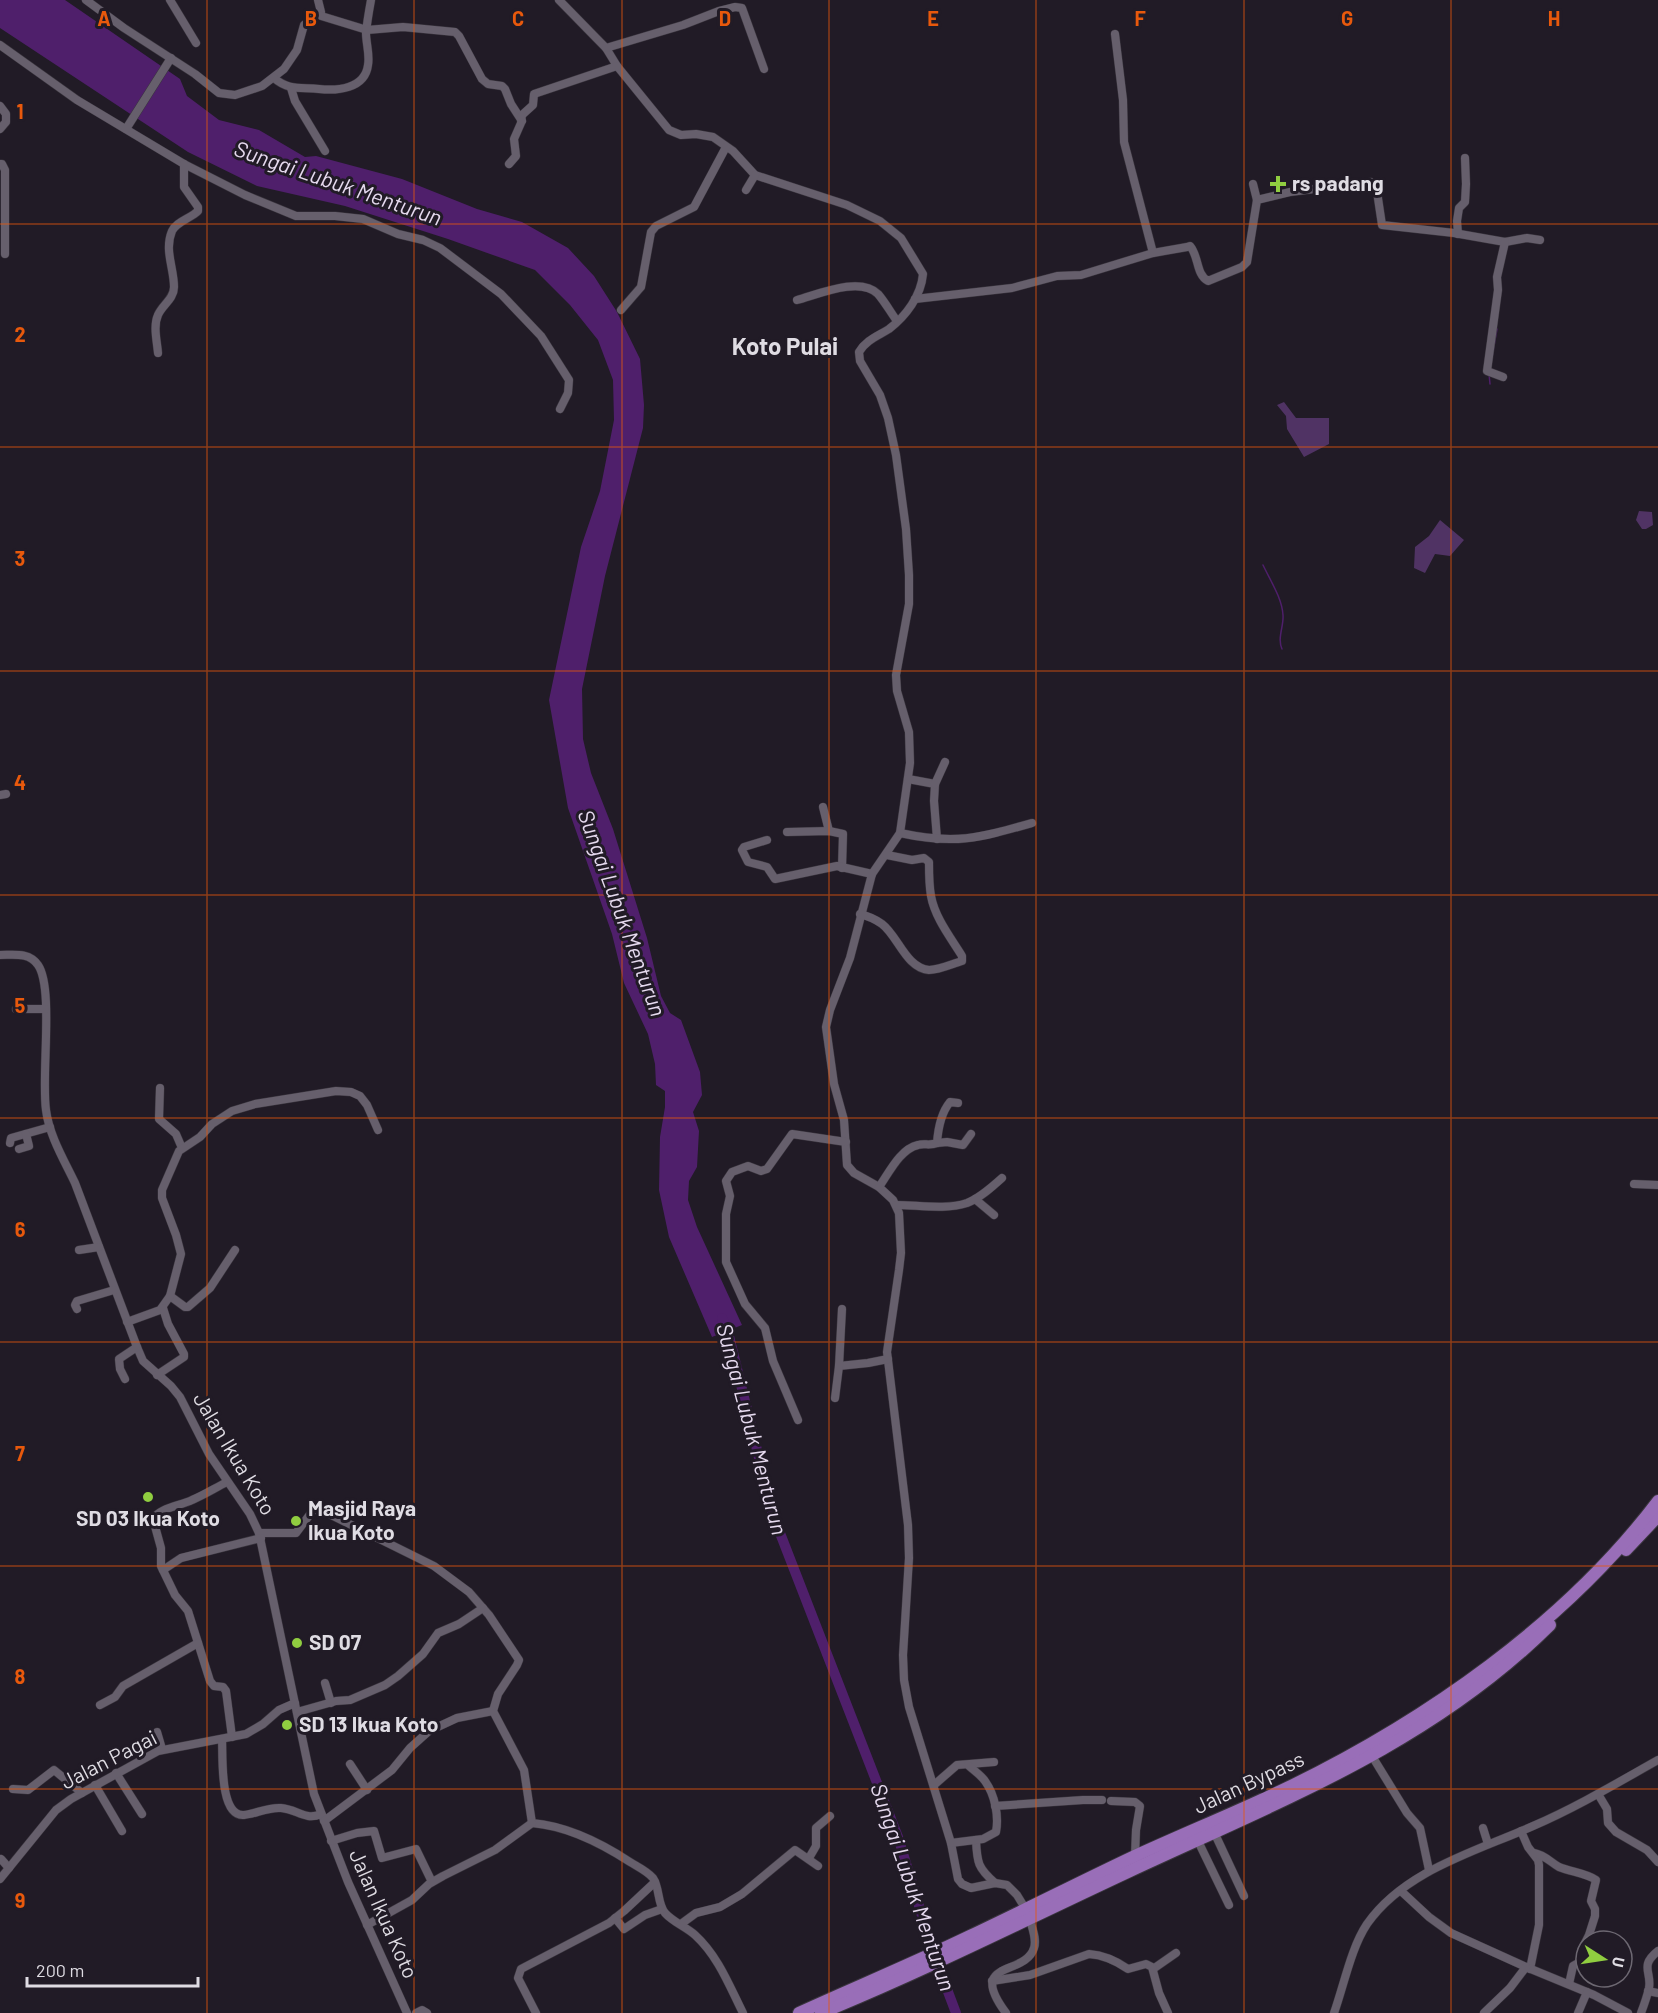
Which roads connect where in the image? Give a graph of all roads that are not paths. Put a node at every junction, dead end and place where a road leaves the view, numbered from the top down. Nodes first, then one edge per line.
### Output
1 (86, 0) edge
2 (170, 0) edge
3 (318, 0) edge
4 (371, 0) edge
5 (559, 0) edge
6 (318, 15) junction
7 (367, 30) junction
8 (1115, 34) dead end
9 (196, 43) dead end
10 (0, 45) edge
11 (606, 48) junction
12 (169, 60) junction
13 (617, 66) junction
14 (764, 69) dead end
15 (274, 78) junction
16 (291, 88) junction
17 (0, 106) edge
18 (522, 121) junction
19 (128, 126) junction
20 (0, 129) edge
21 (726, 147) junction
22 (325, 151) dead end
23 (1465, 158) dead end
24 (0, 164) edge
25 (184, 164) junction
26 (509, 164) dead end
27 (755, 175) junction
28 (1253, 184) dead end
29 (746, 190) dead end
30 (3, 197) edge
31 (1257, 200) junction
32 (2, 229) edge
33 (1458, 234) junction
34 (1540, 240) dead end
35 (1504, 242) junction
36 (4, 254) dead end
37 (1153, 254) junction
38 (915, 299) junction
39 (797, 300) dead end
40 (621, 310) dead end
41 (897, 321) junction
42 (158, 352) dead end
43 (1503, 377) dead end
44 (560, 409) dead end
45 (945, 762) dead end
46 (908, 779) junction
47 (935, 784) junction
48 (824, 807) dead end
49 (1032, 823) dead end
50 (829, 831) junction
51 (787, 832) dead end
52 (900, 833) junction
53 (937, 839) junction
54 (767, 840) dead end
55 (886, 855) junction
56 (842, 868) junction
57 (872, 874) junction
58 (860, 914) junction
59 (0, 955) edge
60 (16, 1009) dead end
61 (45, 1009) junction
62 (159, 1088) dead end
63 (958, 1103) dead end
64 (50, 1127) junction
65 (378, 1130) dead end
66 (26, 1134) junction
67 (970, 1134) dead end
68 (846, 1142) junction
69 (10, 1143) dead end
70 (937, 1143) junction
71 (182, 1148) junction
72 (19, 1149) dead end
73 (1002, 1178) dead end
74 (1634, 1184) dead end
75 (1658, 1185) edge
76 (879, 1187) junction
77 (975, 1199) junction
78 (896, 1205) junction
79 (994, 1215) dead end
80 (99, 1247) junction
81 (79, 1250) dead end
82 (235, 1250) dead end
83 (114, 1290) junction
84 (170, 1296) junction
85 (163, 1308) junction
86 (842, 1309) dead end
87 (77, 1310) dead end
88 (127, 1322) junction
89 (137, 1347) junction
90 (888, 1359) junction
91 (839, 1366) junction
92 (157, 1375) junction
93 (124, 1379) dead end
94 (835, 1398) dead end
95 (798, 1420) dead end
96 (226, 1482) junction
97 (1658, 1501) edge
98 (1658, 1516) edge
99 (260, 1535) junction
100 (163, 1570) junction
101 (483, 1608) junction
102 (198, 1643) junction
103 (325, 1683) dead end
104 (331, 1703) junction
105 (100, 1705) dead end
106 (296, 1708) junction
107 (493, 1711) junction
108 (157, 1732) dead end
109 (232, 1737) junction
110 (222, 1739) junction
111 (162, 1749) junction
112 (1372, 1756) junction
113 (1658, 1760) edge
114 (994, 1762) dead end
115 (350, 1764) dead end
116 (968, 1765) junction
117 (116, 1773) junction
118 (95, 1785) junction
119 (934, 1785) junction
120 (13, 1789) dead end
121 (367, 1790) junction
122 (1290, 1792) junction
123 (82, 1793) junction
124 (1598, 1794) junction
125 (1102, 1800) dead end
126 (1111, 1801) dead end
127 (995, 1806) junction
128 (142, 1814) dead end
129 (830, 1816) dead end
130 (322, 1818) junction
131 (532, 1823) junction
132 (1483, 1828) dead end
133 (122, 1831) dead end
134 (1521, 1831) junction
135 (1214, 1832) junction
136 (976, 1840) junction
137 (332, 1841) junction
138 (1198, 1841) junction
139 (951, 1843) junction
140 (1488, 1844) junction
141 (1534, 1853) junction
142 (1135, 1856) junction
143 (809, 1858) junction
144 (2, 1859) dead end
145 (1658, 1862) edge
146 (818, 1866) dead end
147 (9, 1868) junction
148 (1429, 1870) junction
149 (0, 1879) edge
150 (432, 1882) junction
151 (655, 1882) junction
152 (995, 1883) junction
153 (1401, 1891) junction
154 (1244, 1896) dead end
155 (1229, 1905) dead end
156 (662, 1909) junction
157 (1027, 1914) junction
158 (615, 1918) junction
159 (681, 1924) junction
160 (367, 1925) junction
161 (1658, 1951) edge
162 (1176, 1953) dead end
163 (1528, 1968) junction
164 (1153, 1969) junction
165 (882, 1982) junction
166 (992, 1982) junction
167 (1569, 1984) junction
168 (1648, 1991) junction
169 (1587, 1992) junction
170 (1658, 1993) edge
171 (1620, 2011) edge
172 (407, 2013) edge
173 (416, 2013) edge
174 (427, 2013) edge
175 (536, 2013) edge
176 (743, 2013) edge
177 (799, 2013) edge
178 (821, 2013) edge
179 (1006, 2013) edge
180 (1168, 2013) edge
181 (1334, 2013) edge
182 (1484, 2013) edge
183 (1578, 2013) edge
184 (1628, 2013) edge
185 (1641, 2013) edge

1 - 12 street
2 - 9 street
3 - 6 street
4 - 7 street
5 - 11 street
6 - 7 street
6 - 15 street
7 - 16 street
7 - 18 street
8 - 37 street
10 - 19 street
11 - 13 street
11 - 14 street
12 - 15 street
12 - 19 street
13 - 18 street
13 - 21 street
15 - 16 street
16 - 22 street
17 - 20 street
18 - 26 street
19 - 25 street
21 - 27 street
21 - 40 street
23 - 33 street
24 - 30 street
25 - 42 street
25 - 44 street
27 - 29 street
27 - 38 street
28 - 31 street
30 - 32 street
31 - 33 street
31 - 37 street
32 - 36 street
33 - 35 street
34 - 35 street
35 - 43 street
37 - 38 street
38 - 41 street
39 - 41 street
41 - 46 street
45 - 47 street
46 - 47 street
46 - 52 street
47 - 53 street
48 - 50 street
49 - 53 street
50 - 51 street
50 - 56 street
52 - 53 street
52 - 55 street
54 - 56 street
55 - 57 street
55 - 58 street
56 - 57 street
57 - 58 street
58 - 68 street
59 - 61 street, Jalan Ikua Koto
60 - 61 street
61 - 64 street, Jalan Ikua Koto
62 - 71 street
63 - 70 street
64 - 66 street
64 - 80 street, Jalan Ikua Koto
65 - 71 street
66 - 69 street
66 - 72 street
67 - 70 street
68 - 76 street
68 - 95 street
70 - 76 street
71 - 84 street
73 - 77 street
74 - 75 street
76 - 78 street
77 - 78 street
77 - 79 street
78 - 90 street
80 - 81 street
80 - 83 street, Jalan Ikua Koto
82 - 84 street
83 - 87 street
83 - 88 street, Jalan Ikua Koto
84 - 85 street
85 - 88 street
85 - 92 street
86 - 91 street
88 - 89 street, Jalan Ikua Koto
89 - 92 street, Jalan Ikua Koto
89 - 93 street
90 - 91 street
90 - 119 street
91 - 94 street
92 - 96 street, Jalan Ikua Koto
96 - 99 street, Jalan Ikua Koto
96 - 100 street
97 - 122 highway, Jalan Bypass
98 - 112 highway, Jalan Bypass
99 - 100 street
99 - 101 street
99 - 106 street, Jalan Ikua Koto
100 - 102 street
101 - 104 street, Jalan Pagai
101 - 107 street
102 - 105 street
102 - 109 street
103 - 104 street
104 - 106 street, Jalan Pagai
106 - 109 street, Jalan Pagai
106 - 130 street, Jalan Ikua Koto
107 - 121 street
107 - 131 street
108 - 111 street
109 - 110 street, Jalan Pagai
110 - 111 street, Jalan Pagai
110 - 130 street
111 - 117 street, Jalan Pagai
112 - 122 highway, Jalan Bypass
112 - 148 street
113 - 124 street
114 - 116 street
115 - 121 street
116 - 119 street
116 - 127 street
117 - 118 street, Jalan Pagai
117 - 128 street
118 - 123 street, Jalan Pagai
118 - 133 street
119 - 139 street
120 - 123 street
121 - 130 street
122 - 135 highway, Jalan Bypass
122 - 142 highway, Jalan Bypass
123 - 147 street, Jalan Pagai
124 - 134 street
124 - 145 street
125 - 127 street
126 - 142 street
127 - 136 street
129 - 143 street
130 - 137 street, Jalan Ikua Koto
131 - 150 street
131 - 151 street
132 - 140 street
134 - 140 street
134 - 141 street
135 - 138 highway, Jalan Bypass
135 - 154 street
136 - 139 street
136 - 152 street
137 - 150 street
137 - 160 street, Jalan Ikua Koto
138 - 155 street
138 - 157 highway, Jalan Bypass
139 - 152 street
140 - 148 street
141 - 163 street
141 - 167 street
142 - 157 highway, Jalan Bypass
143 - 146 street
143 - 159 street
144 - 147 street
147 - 149 street, Jalan Pagai
148 - 153 street
150 - 160 street
151 - 156 street
151 - 158 street
152 - 157 street
153 - 163 street
153 - 181 street
156 - 158 street
156 - 159 street
157 - 165 highway, Jalan Bypass
157 - 166 street
158 - 175 street
159 - 176 street
160 - 172 street, Jalan Ikua Koto
161 - 168 street
162 - 164 street
163 - 167 street
163 - 182 street
164 - 166 street
164 - 180 street
165 - 177 highway, Jalan Bypass
165 - 178 highway, Jalan Bypass
166 - 179 street
167 - 169 street
168 - 170 street
168 - 185 street
169 - 171 street
169 - 183 street
171 - 184 street
173 - 174 street

